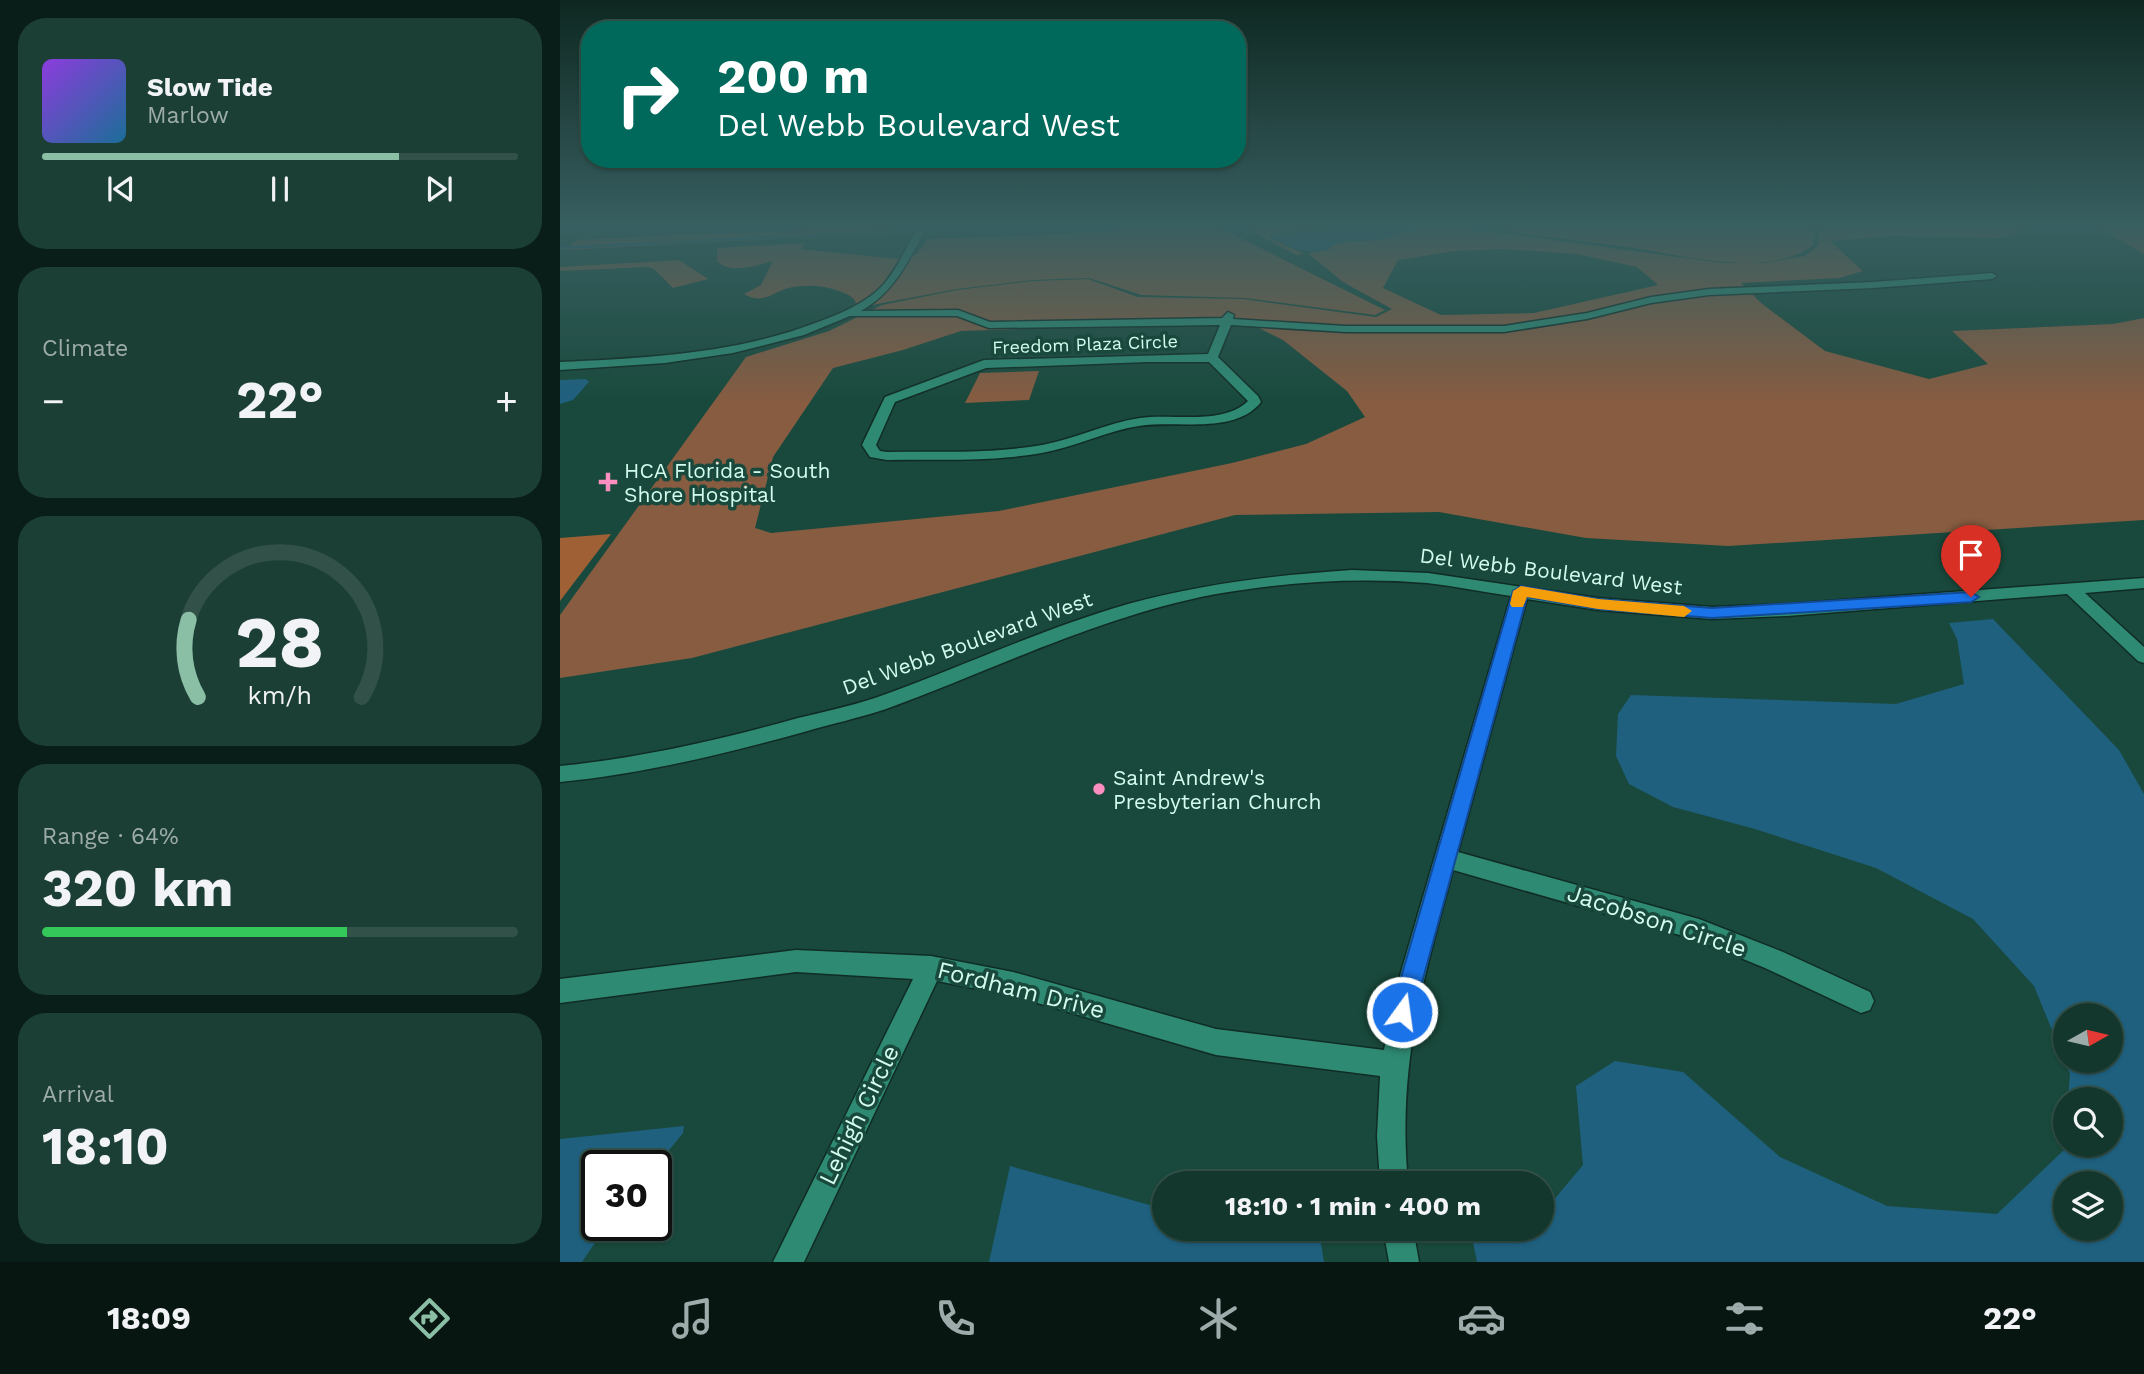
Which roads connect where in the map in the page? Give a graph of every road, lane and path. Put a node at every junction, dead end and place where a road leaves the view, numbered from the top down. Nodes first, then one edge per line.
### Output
1 (887, 285) edge
2 (1816, 285) edge
3 (854, 310) junction
4 (1227, 318) junction
5 (1212, 358) junction
6 (560, 366) edge
7 (2144, 583) edge
8 (2070, 588) junction
9 (1521, 591) junction
10 (2144, 657) edge
11 (560, 774) edge
12 (1446, 858) junction
13 (931, 968) junction
14 (560, 991) edge
15 (1861, 1001) dead end
16 (1395, 1065) junction
17 (1394, 1171) edge
18 (1400, 1241) edge
19 (788, 1262) edge
20 (1404, 1262) edge

1 - 3 street
2 - 4 street
3 - 4 street
3 - 6 street
4 - 5 street
5 - 5 street, Freedom Plaza Circle
7 - 8 street, Del Webb Boulevard West
8 - 9 street, Del Webb Boulevard West
8 - 10 street
9 - 11 street, Del Webb Boulevard West
9 - 12 street
12 - 15 street, Jacobson Circle
12 - 16 street
13 - 14 street, Fordham Drive
13 - 16 street, Fordham Drive
13 - 19 street, Lehigh Circle
16 - 17 street
18 - 20 street

